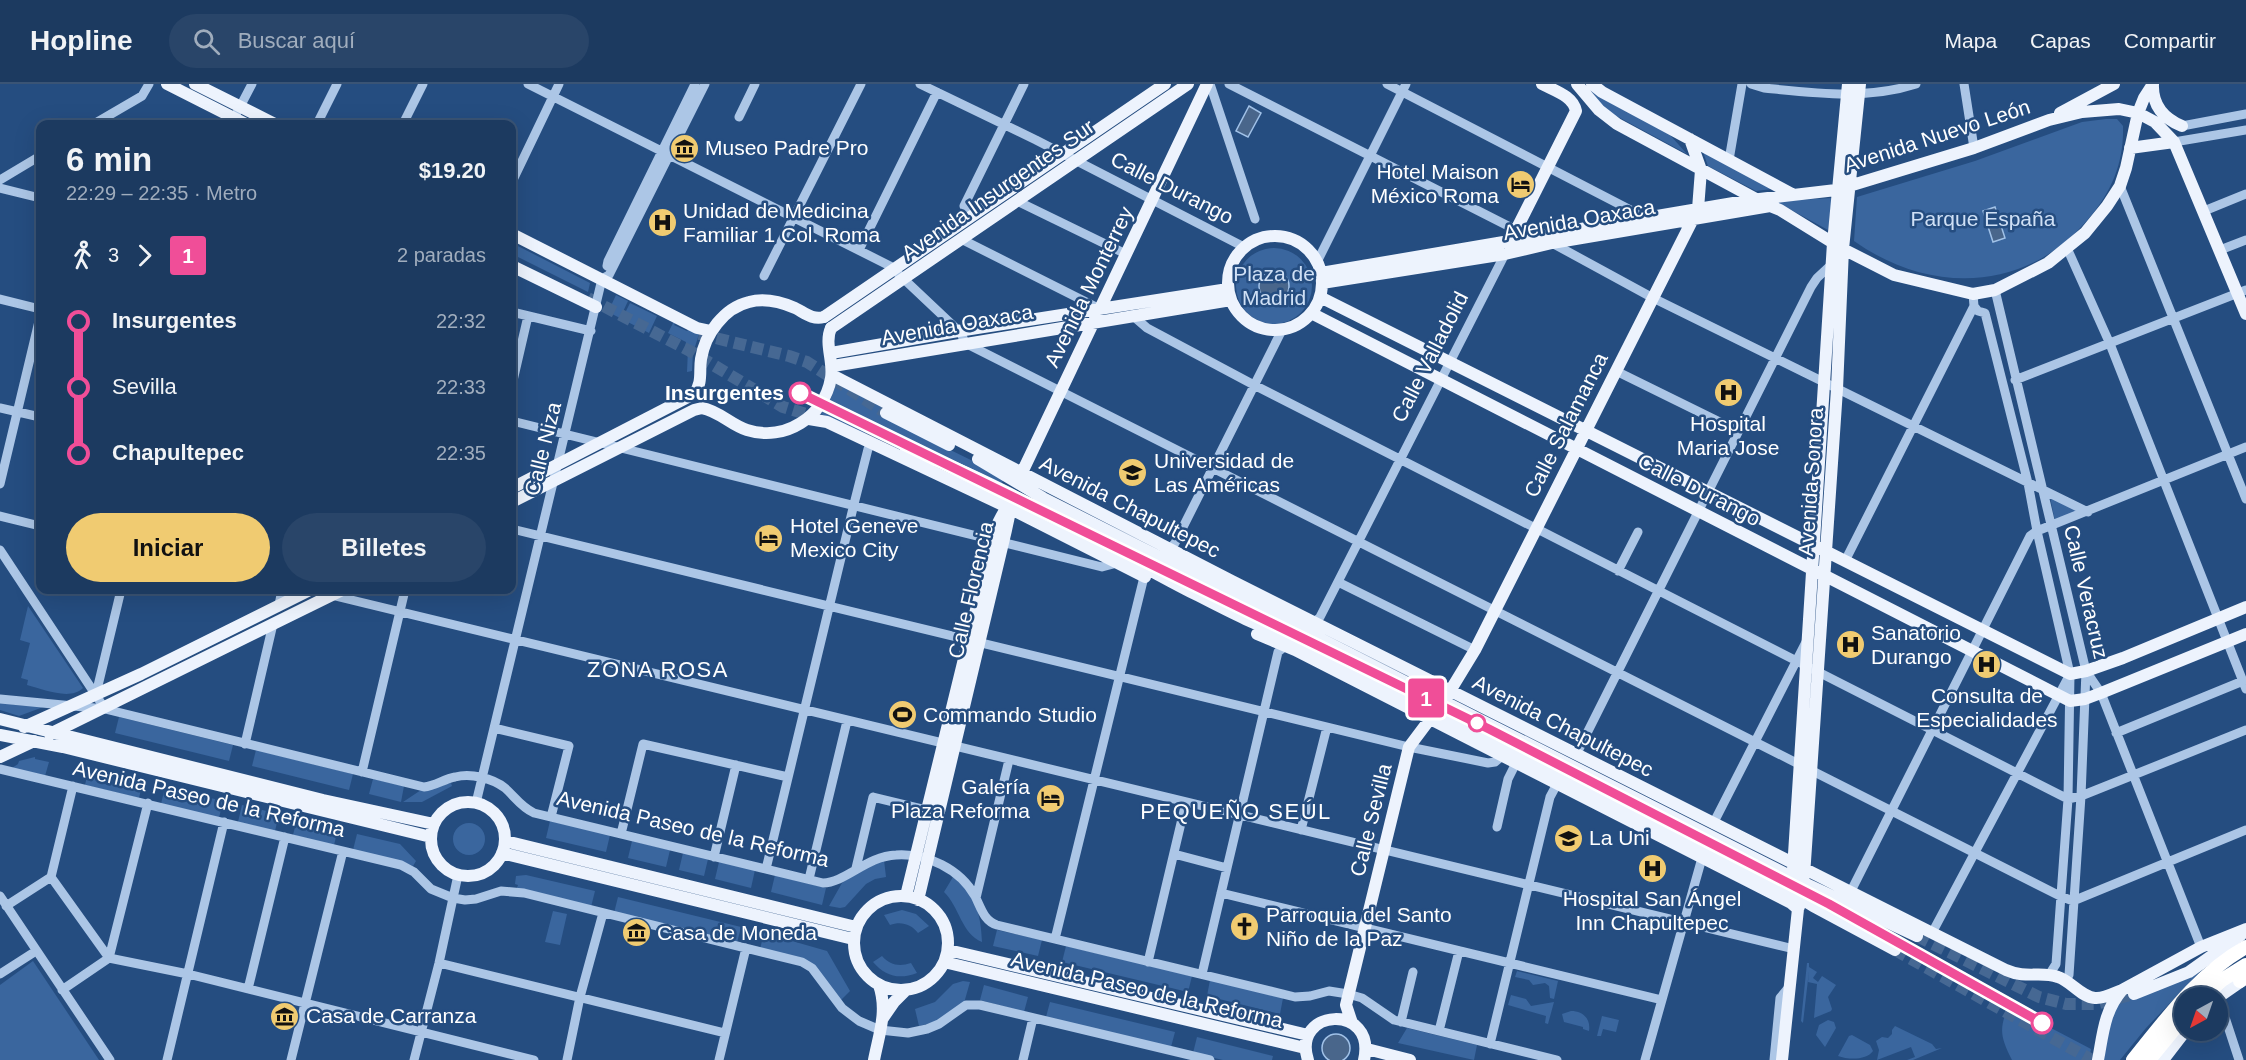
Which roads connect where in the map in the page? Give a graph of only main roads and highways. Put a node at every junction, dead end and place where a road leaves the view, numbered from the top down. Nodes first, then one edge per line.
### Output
1 (167, 84) edge
2 (195, 84) edge
3 (1165, 84) edge
4 (1188, 84) edge
5 (1209, 84) edge
6 (1542, 84) edge
7 (1582, 84) edge
8 (2114, 84) edge
9 (2153, 84) edge
10 (1854, 89) edge
11 (2138, 113) junction
12 (238, 119) edge
13 (2049, 120) junction
14 (2160, 120) junction
15 (2188, 125) road end
16 (1690, 139) junction
17 (2174, 142) junction
18 (2130, 148) junction
19 (1701, 170) junction
20 (1850, 186) junction
21 (1836, 190) junction
22 (1793, 194) junction
23 (1756, 199) junction
24 (1696, 214) junction
25 (1514, 235) junction
26 (516, 236) edge
27 (516, 241) edge
28 (1838, 246) junction
29 (1504, 254) junction
30 (516, 261) edge
31 (516, 268) edge
32 (1320, 273) junction
33 (604, 276) junction
34 (1836, 288) junction
35 (2242, 291) edge
36 (1229, 294) junction
37 (1320, 297) junction
38 (1100, 309) junction
39 (1311, 313) junction
40 (2246, 314) edge
41 (1093, 322) junction
42 (1833, 329) junction
43 (711, 331) junction
44 (835, 365) junction
45 (886, 413) tunnel mouth
46 (814, 419) junction
47 (1586, 431) junction
48 (906, 449) tunnel mouth
49 (1576, 449) junction
50 (1820, 450) junction
51 (1833, 452) junction
52 (1019, 478) junction
53 (516, 486) edge
54 (516, 500) edge
55 (1009, 502) junction
56 (1063, 535) junction
57 (1093, 539) junction
58 (1820, 549) junction
59 (1819, 572) junction
60 (1147, 574) junction
61 (301, 594) edge
62 (333, 594) edge
63 (2246, 606) edge
64 (1816, 617) junction
65 (1300, 634) junction
66 (2246, 634) edge
67 (1807, 667) junction
68 (1440, 706) junction
69 (0, 719) edge
70 (1453, 720) junction
71 (25, 726) junction
72 (53, 733) junction
73 (2, 736) edge
74 (1469, 739) junction
75 (34, 741) junction
76 (949, 745) junction
77 (0, 757) edge
78 (1643, 789) junction
79 (1671, 816) junction
80 (433, 831) junction
81 (1657, 835) junction
82 (1689, 840) junction
83 (504, 848) junction
84 (922, 858) junction
85 (1799, 874) junction
86 (912, 898) junction
87 (1796, 901) junction
88 (2246, 930) edge
89 (855, 933) junction
90 (1917, 936) tunnel mouth
91 (2246, 947) edge
92 (1895, 950) tunnel mouth
93 (946, 956) junction
94 (2246, 965) edge
95 (2244, 978) edge
96 (879, 985) junction
97 (2214, 987) edge
98 (2228, 989) edge
99 (905, 991) junction
100 (2128, 992) junction
101 (1347, 999) junction
102 (1332, 1018) junction
103 (1352, 1023) junction
104 (881, 1025) junction
105 (2174, 1029) edge
106 (1308, 1035) junction
107 (2178, 1041) edge
108 (1306, 1054) edge
109 (1366, 1055) edge
110 (874, 1060) edge
111 (1410, 1060) edge
112 (1782, 1060) edge
113 (2098, 1060) edge
114 (2133, 1060) edge
115 (2149, 1060) edge
116 (2163, 1060) edge

1 - 12 main road
2 - 12 main road
3 - 43 main road, Avenida Insurgentes Sur, bridge
4 - 44 main road, Avenida Insurgentes Sur, bridge
5 - 38 main road, Avenida Monterrey
6 - 25 main road, Calle Valladolid
7 - 16 main road
7 - 19 main road
8 - 13 main road, Avenida Nuevo León
9 - 11 main road
9 - 14 main road
10 - 20 main road, Avenida Sonora
10 - 21 main road, Avenida Sonora
11 - 13 main road, Avenida Nuevo León
11 - 14 main road
11 - 18 main road
13 - 20 main road, Avenida Nuevo León
14 - 15 main road
14 - 17 main road
16 - 19 main road, Calle Salamanca
16 - 22 main road
17 - 18 main road
17 - 35 main road
18 - 28 main road, Avenida Oaxaca
19 - 23 main road
19 - 24 main road, Calle Salamanca
20 - 21 main road, Avenida Nuevo León
20 - 28 main road, Avenida Sonora
21 - 22 main road, Avenida Oaxaca
21 - 28 main road, Avenida Sonora
22 - 23 main road, Avenida Oaxaca
23 - 24 main road, Avenida Oaxaca
24 - 25 main road, Avenida Oaxaca
24 - 28 main road, Avenida Oaxaca
24 - 29 main road, Avenida Oaxaca
24 - 47 main road, Calle Salamanca
25 - 29 main road, Calle Valladolid
25 - 32 main road, Avenida Oaxaca
26 - 33 main road
27 - 33 main road
28 - 34 main road, Avenida Sonora
28 - 34 main road, Avenida Sonora
29 - 32 main road, Avenida Oaxaca
30 - 31 main road
32 - 36 main road
32 - 37 main road
33 - 43 main road
34 - 42 main road, Avenida Sonora
35 - 40 main road
36 - 38 main road, Avenida Oaxaca
36 - 39 main road
36 - 41 main road, Avenida Oaxaca
37 - 39 main road
37 - 47 main road, Calle Durango
38 - 41 main road, Avenida Monterrey
38 - 44 main road, Avenida Oaxaca
39 - 49 main road, Calle Durango
41 - 44 main road, Avenida Oaxaca
41 - 52 main road, Avenida Monterrey
42 - 50 main road, Avenida Sonora
42 - 51 main road, Avenida Sonora
43 - 53 main road, bridge
44 - 46 main road, bridge
44 - 52 main road, Avenida Chapultepec
45 - 52 main road, Avenida Chapultepec
46 - 54 main road, bridge
46 - 55 main road, Avenida Chapultepec
47 - 49 main road, Calle Salamanca
47 - 58 main road, Calle Durango
48 - 55 main road, Avenida Chapultepec
49 - 59 main road, Calle Durango
49 - 68 main road, Calle Salamanca
50 - 51 main road
50 - 58 main road, Avenida Sonora
51 - 58 main road, Avenida Sonora
52 - 55 main road, Avenida Monterrey
52 - 65 main road, Avenida Chapultepec
55 - 56 main road, Avenida Chapultepec
55 - 57 main road, Avenida Chapultepec
55 - 76 main road, Calle Florencia
56 - 57 main road
56 - 60 main road, Avenida Chapultepec
57 - 60 main road, Avenida Chapultepec
58 - 59 main road, Avenida Sonora
58 - 63 main road, Calle Durango
59 - 64 main road, Avenida Sonora
59 - 66 main road, Calle Durango
60 - 65 main road, Avenida Chapultepec
61 - 71 main road
62 - 72 main road
64 - 67 main road, Avenida Sonora
64 - 67 main road, Avenida Sonora
65 - 68 main road, Avenida Chapultepec
65 - 68 main road, Avenida Chapultepec
67 - 85 main road, Avenida Sonora
67 - 85 main road, Avenida Sonora
68 - 70 main road, Avenida Chapultepec
68 - 74 main road, Avenida Chapultepec
68 - 78 main road, Avenida Chapultepec
68 - 79 main road, Avenida Chapultepec
68 - 101 main road, Calle Sevilla
69 - 71 main road, Avenida Paseo de la Reforma
70 - 74 main road
70 - 82 main road, Avenida Chapultepec
71 - 72 main road, Avenida Paseo de la Reforma
71 - 73 main road
72 - 75 main road
72 - 80 main road, Avenida Paseo de la Reforma
73 - 75 main road, Avenida Paseo de la Reforma
74 - 81 main road, Avenida Chapultepec
75 - 77 main road
75 - 80 main road, Avenida Paseo de la Reforma
76 - 84 main road, Calle Florencia
76 - 84 main road, Calle Florencia
78 - 79 main road
78 - 85 main road, Avenida Chapultepec
79 - 85 main road, Avenida Chapultepec
80 - 83 main road
80 - 83 main road
81 - 82 main road
81 - 87 main road, Avenida Chapultepec
82 - 87 main road, Avenida Chapultepec
83 - 89 main road
84 - 86 main road, Calle Florencia
85 - 87 main road
85 - 90 main road
85 - 100 main road, Avenida Chapultepec
86 - 89 main road
86 - 93 main road
87 - 92 main road
87 - 112 main road
88 - 100 main road
88 - 100 main road
89 - 96 main road
91 - 114 highway
93 - 99 main road
93 - 106 main road, Avenida Paseo de la Reforma
93 - 108 main road, Avenida Paseo de la Reforma
94 - 97 highway
95 - 98 main road
96 - 99 main road
96 - 104 main road
99 - 104 main road
100 - 113 main road
101 - 102 main road
101 - 103 main road
102 - 103 main road
102 - 106 main road, Avenida Paseo de la Reforma
103 - 109 main road
104 - 110 main road
105 - 115 highway
106 - 108 main road, Avenida Paseo de la Reforma
107 - 116 main road
109 - 111 main road

